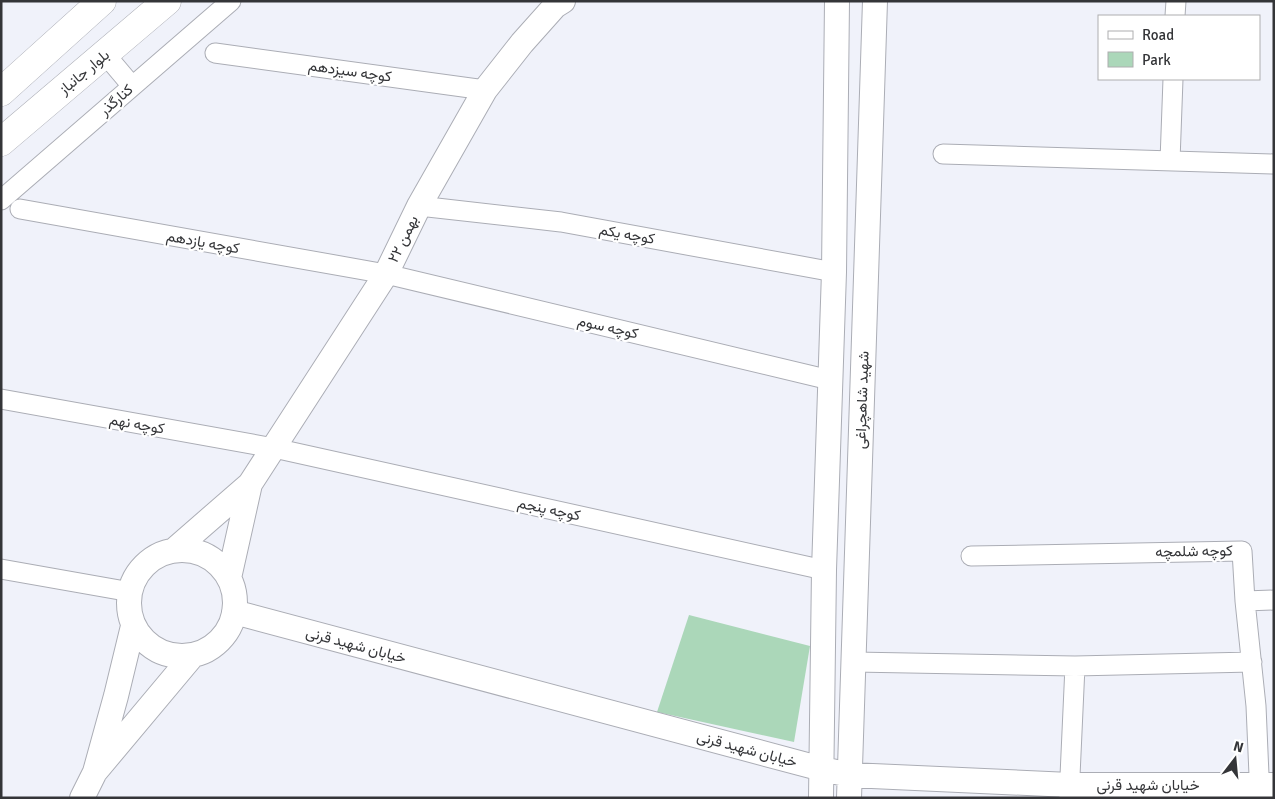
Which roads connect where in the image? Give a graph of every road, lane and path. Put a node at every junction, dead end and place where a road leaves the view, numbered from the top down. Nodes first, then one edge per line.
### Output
1 (102, 1) edge
2 (167, 1) edge
3 (231, 1) edge
4 (563, 1) edge
5 (837, 1) edge
6 (875, 1) edge
7 (1176, 1) edge
8 (1175, 15) edge
9 (215, 53) dead end
10 (105, 54) junction
11 (1173, 80) edge
12 (132, 86) junction
13 (485, 90) junction
14 (1, 92) edge
15 (1, 142) edge
16 (943, 154) dead end
17 (1170, 161) junction
18 (1274, 164) edge
19 (1, 200) edge
20 (419, 206) junction
21 (20, 209) dead end
22 (834, 272) junction
23 (386, 274) junction
24 (830, 380) junction
25 (1, 399) edge
26 (274, 448) junction
27 (250, 484) junction
28 (173, 551) junction
29 (971, 556) dead end
30 (1, 569) edge
31 (824, 570) junction
32 (229, 578) junction
33 (130, 592) junction
34 (1274, 600) edge
35 (1245, 601) junction
36 (234, 612) junction
37 (133, 626) junction
38 (193, 655) junction
39 (854, 662) junction
40 (1252, 662) junction
41 (1075, 666) junction
42 (822, 769) junction
43 (95, 772) junction
44 (850, 786) edge
45 (1264, 789) edge
46 (1070, 791) edge
47 (82, 798) edge
48 (821, 798) edge

1 - 14 main road
2 - 10 main road, بلوار جانباز
3 - 12 street, کنارگذر
4 - 13 street, ۲۲ بهمن
5 - 22 street
6 - 39 street, شهید شاهچراغی
7 - 8 street
9 - 13 street, کوچه سیزدهم
10 - 12 street
10 - 15 main road, بلوار جانباز
11 - 17 street
12 - 19 street, کنارگذر
13 - 20 street, ۲۲ بهمن
16 - 17 street
17 - 18 street
20 - 22 street, کوچه یکم
20 - 23 street, ۲۲ بهمن
21 - 23 street, کوچه یازدهم
22 - 24 street
23 - 24 street, کوچه سوم
23 - 26 street, ۲۲ بهمن
24 - 31 street
25 - 26 street, کوچه نهم
26 - 27 street, ۲۲ بهمن
26 - 31 street, کوچه پنجم
27 - 28 street
27 - 32 street
28 - 32 street
28 - 33 street
29 - 35 street, کوچه شلمچه
30 - 33 street
31 - 42 street
32 - 36 street
33 - 37 street
34 - 35 street
35 - 40 street, کوچه شلمچه
36 - 38 street
36 - 42 street, خیابان شهید قرنی
37 - 38 street
37 - 43 street
38 - 43 street
39 - 41 street
39 - 44 street, شهید شاهچراغی
40 - 41 street
40 - 45 street, کوچه شلمچه
41 - 46 street
42 - 44 street, خیابان شهید قرنی
42 - 48 street
43 - 47 street
44 - 46 street, خیابان شهید قرنی
45 - 46 street, خیابان شهید قرنی

